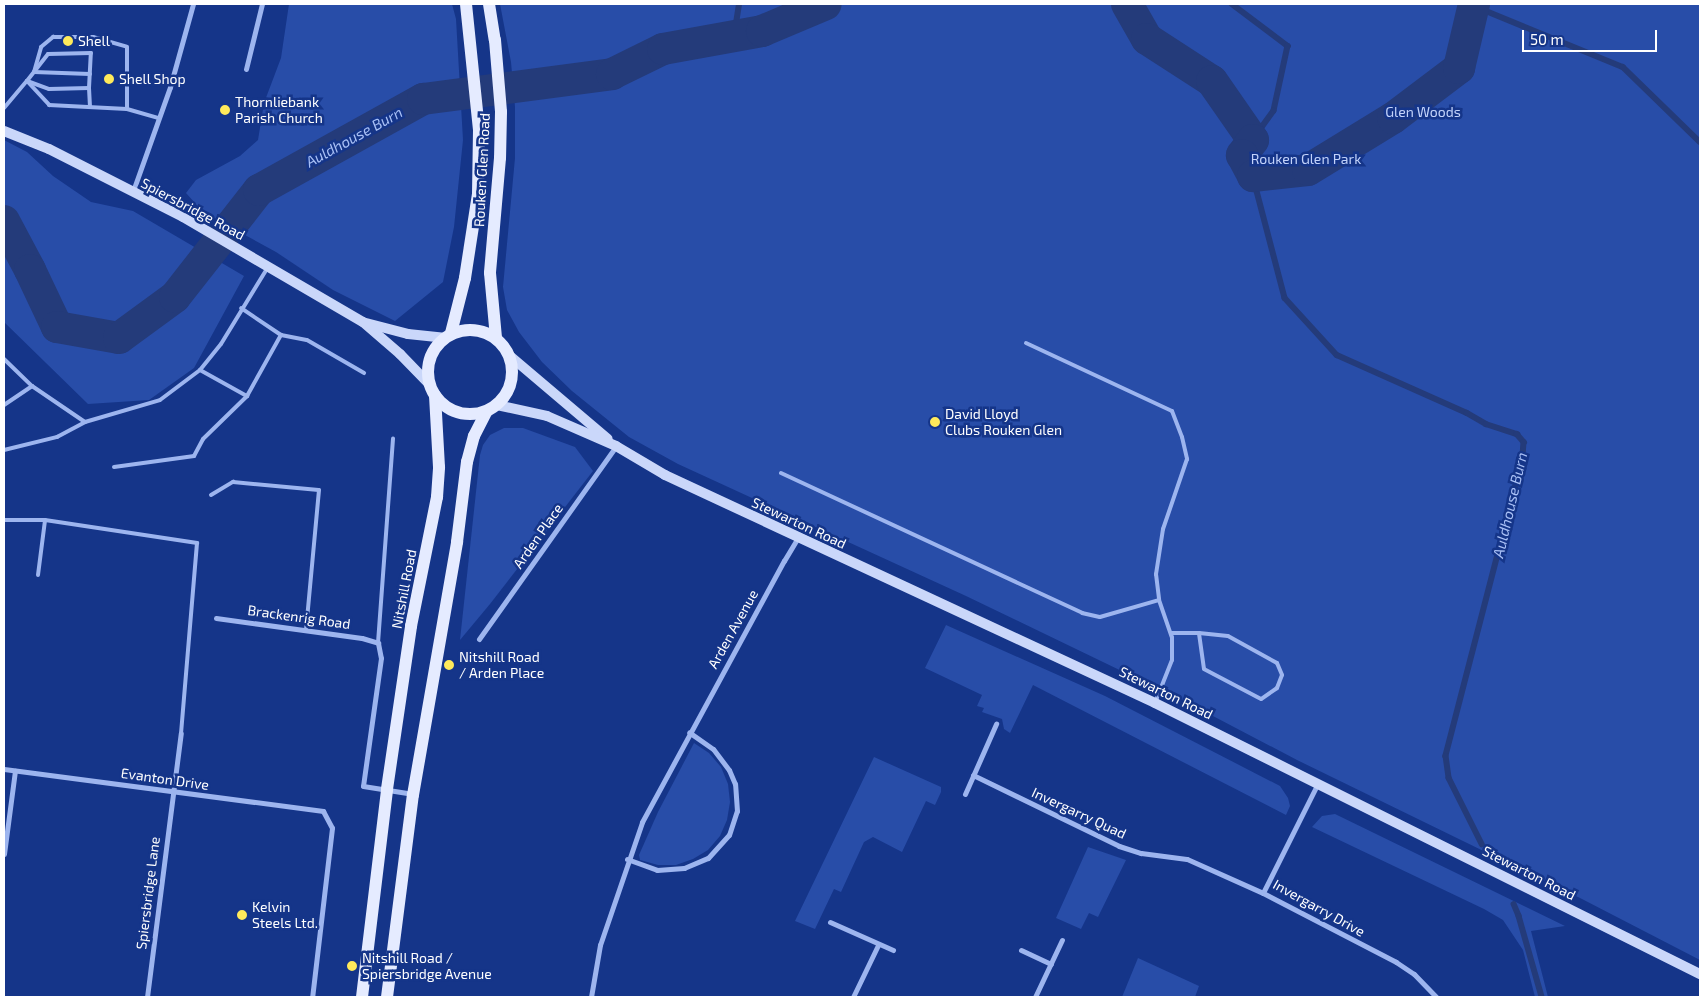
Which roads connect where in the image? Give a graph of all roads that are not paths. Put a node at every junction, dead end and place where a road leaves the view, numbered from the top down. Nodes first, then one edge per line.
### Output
1 (193, 4) edge
2 (262, 4) edge
3 (466, 4) edge
4 (489, 4) edge
5 (246, 70) dead end
6 (34, 72) junction
7 (90, 74) junction
8 (27, 81) junction
9 (89, 88) junction
10 (90, 106) junction
11 (4, 108) edge
12 (127, 109) junction
13 (159, 118) junction
14 (4, 131) edge
15 (133, 192) junction
16 (268, 267) junction
17 (241, 308) junction
18 (363, 322) junction
19 (280, 335) junction
20 (448, 336) junction
21 (496, 338) junction
22 (1026, 343) dead end
23 (510, 356) junction
24 (4, 359) edge
25 (200, 370) junction
26 (364, 373) dead end
27 (32, 386) junction
28 (432, 390) junction
29 (247, 396) junction
30 (4, 405) edge
31 (492, 408) junction
32 (85, 422) junction
33 (393, 439) dead end
34 (616, 446) junction
35 (4, 450) edge
36 (114, 467) dead end
37 (781, 473) dead end
38 (211, 495) dead end
39 (4, 520) edge
40 (45, 520) junction
41 (798, 538) junction
42 (784, 561) joint
43 (38, 575) dead end
44 (1159, 600) junction
45 (216, 618) dead end
46 (306, 629) junction
47 (1171, 633) junction
48 (1199, 633) junction
49 (479, 639) dead end
50 (378, 643) junction
51 (1154, 702) junction
52 (996, 724) dead end
53 (689, 732) junction
54 (181, 733) joint
55 (4, 769) edge
56 (15, 771) junction
57 (973, 775) junction
58 (1318, 783) junction
59 (388, 789) junction
60 (172, 791) junction
61 (413, 794) junction
62 (965, 794) dead end
63 (4, 854) edge
64 (628, 859) junction
65 (1263, 892) junction
66 (830, 922) dead end
67 (1062, 940) dead end
68 (878, 945) junction
69 (892, 950) dead end
70 (1020, 950) dead end
71 (1051, 964) junction
72 (1700, 974) edge
73 (147, 997) edge
74 (312, 997) edge
75 (362, 997) edge
76 (387, 997) edge
77 (591, 997) edge
78 (853, 997) edge
79 (1035, 997) edge
80 (1436, 997) edge

1 - 13 street
2 - 5 street
3 - 20 main road, Rouken Glen Road
4 - 21 main road, Rouken Glen Road
6 - 7 lane
6 - 7 lane
6 - 8 lane
6 - 12 lane
7 - 9 lane
8 - 9 lane
8 - 10 lane
8 - 11 lane
9 - 10 lane
10 - 12 lane
12 - 13 lane
13 - 15 street
14 - 15 main road, Spiersbridge Road
15 - 16 main road, Spiersbridge Road
16 - 17 lane
16 - 18 main road, Spiersbridge Road
17 - 19 lane
17 - 25 lane
18 - 20 main road, Spiersbridge Road
18 - 28 main road, Spiersbridge Road
19 - 26 lane
19 - 29 lane
20 - 21 main road
20 - 28 main road
21 - 23 main road
22 - 44 lane
23 - 31 main road
23 - 34 main road, Stewarton Road
24 - 27 lane
25 - 29 lane
25 - 32 lane
27 - 30 lane
27 - 32 lane
28 - 31 main road
28 - 59 main road, Nitshill Road
29 - 36 lane
31 - 34 main road, Stewarton Road
31 - 61 main road
32 - 35 lane
33 - 50 lane
34 - 41 main road, Stewarton Road
34 - 49 street, Arden Place
37 - 44 lane
38 - 46 lane
39 - 40 lane
40 - 43 lane
40 - 54 lane
41 - 42 street, Arden Avenue
41 - 51 main road, Stewarton Road
42 - 53 street, Arden Avenue
44 - 47 lane
45 - 46 street, Brackenrig Road
46 - 50 street, Brackenrig Road
47 - 48 lane
47 - 51 lane
48 - 48 lane
50 - 59 street, Nitshill Road
51 - 58 main road, Stewarton Road
52 - 57 street
53 - 64 street, Arden Avenue
53 - 64 street
54 - 60 street, Spiersbridge Lane
55 - 56 street, Evanton Drive
56 - 60 street, Evanton Drive
56 - 63 street
57 - 62 street
57 - 65 street, Invergarry Quad
58 - 65 street, Invergarry Drive
58 - 72 main road, Stewarton Road
59 - 61 street, Nitshill Road
59 - 75 main road, Nitshill Road
60 - 73 street, Spiersbridge Lane
60 - 74 street, Evanton Drive
61 - 76 main road
64 - 77 street, Arden Avenue
65 - 80 street, Invergarry Drive
66 - 68 street
67 - 71 street
68 - 69 street
68 - 78 street
70 - 71 street
71 - 79 street

